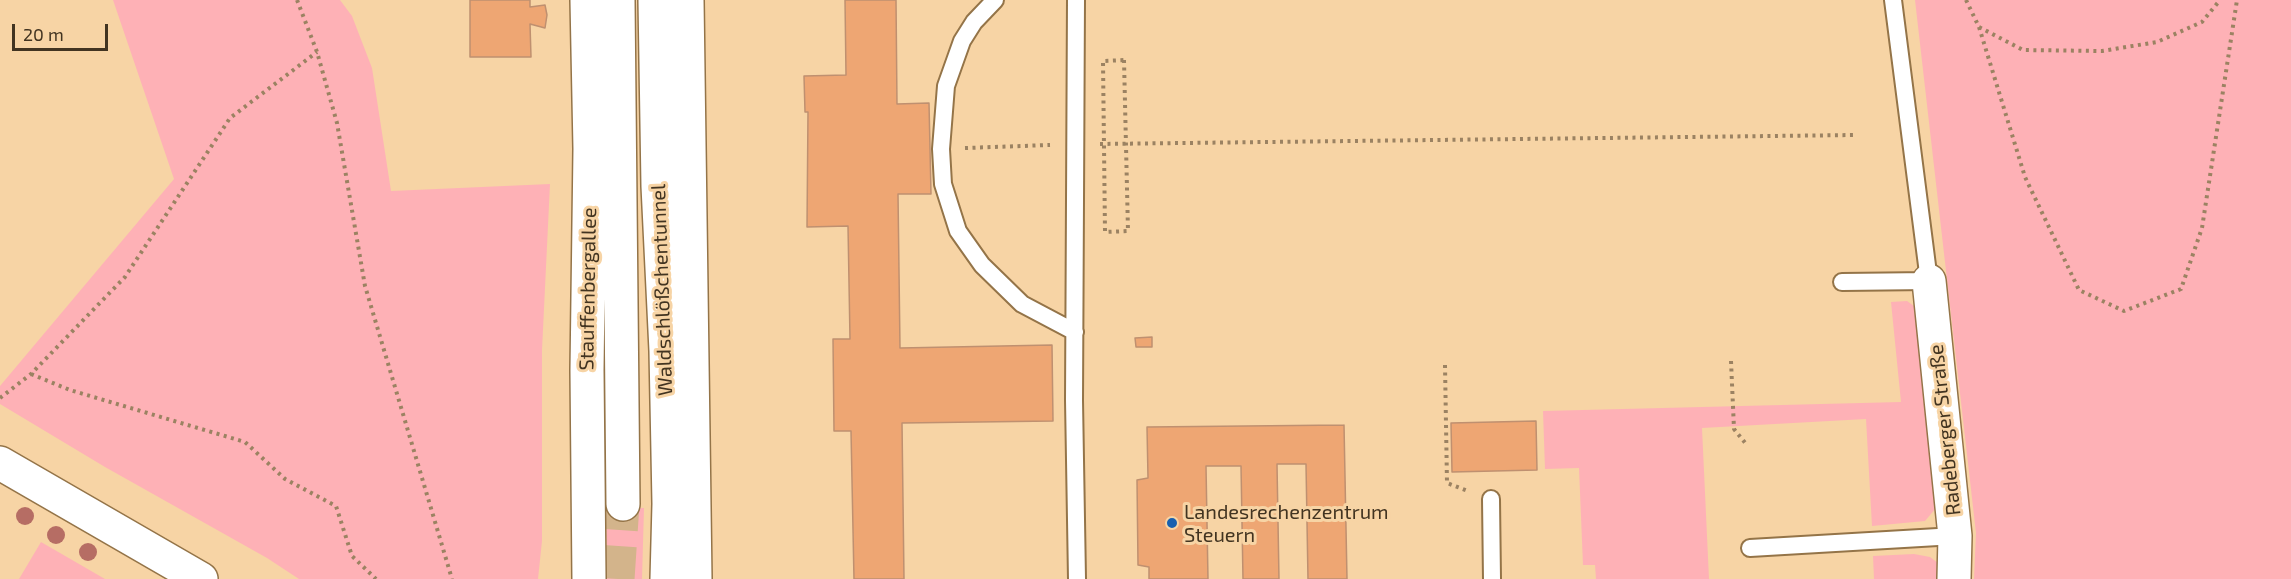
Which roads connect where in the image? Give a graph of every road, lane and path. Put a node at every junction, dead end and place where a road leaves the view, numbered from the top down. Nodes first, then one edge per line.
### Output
1 (297, 0) edge
2 (587, 0) edge
3 (618, 0) edge
4 (656, 0) edge
5 (687, 0) edge
6 (995, 0) edge
7 (1076, 0) edge
8 (1893, 0) edge
9 (1966, 0) edge
10 (2220, 0) edge
11 (2237, 0) edge
12 (1979, 27) junction
13 (317, 52) junction
14 (1855, 135) dead end
15 (1125, 143) junction
16 (1076, 144) junction
17 (1103, 144) junction
18 (941, 149) junction
19 (1929, 281) junction
20 (1842, 282) dead end
21 (1075, 332) junction
22 (1731, 361) dead end
23 (1445, 365) dead end
24 (31, 374) junction
25 (0, 398) edge
26 (1746, 444) dead end
27 (0, 463) edge
28 (1491, 499) joint
29 (622, 504) tunnel mouth
30 (1955, 536) junction
31 (1750, 548) dead end
32 (589, 578) edge
33 (201, 579) edge
34 (376, 579) edge
35 (452, 579) edge
36 (667, 579) edge
37 (695, 579) edge
38 (1077, 579) edge
39 (1492, 579) edge
40 (1954, 579) edge

1 - 13 path
2 - 32 main road, Stauffenbergallee
3 - 29 main road, Waldschlößchentunnel
4 - 36 main road, Waldschlößchentunnel
5 - 37 main road
6 - 18 lane
7 - 16 lane
8 - 19 lane
9 - 12 path
10 - 12 path
11 - 12 path
13 - 24 path
13 - 35 path
14 - 15 path
15 - 17 path
15 - 17 path
15 - 17 path
16 - 18 path
16 - 21 lane
18 - 21 lane
19 - 20 lane
19 - 30 main road, Radeberger Straße
21 - 38 lane
22 - 26 path
23 - 28 path
24 - 25 path
24 - 34 path
27 - 33 main road
28 - 39 lane
30 - 31 lane
30 - 40 main road, Radeberger Straße

